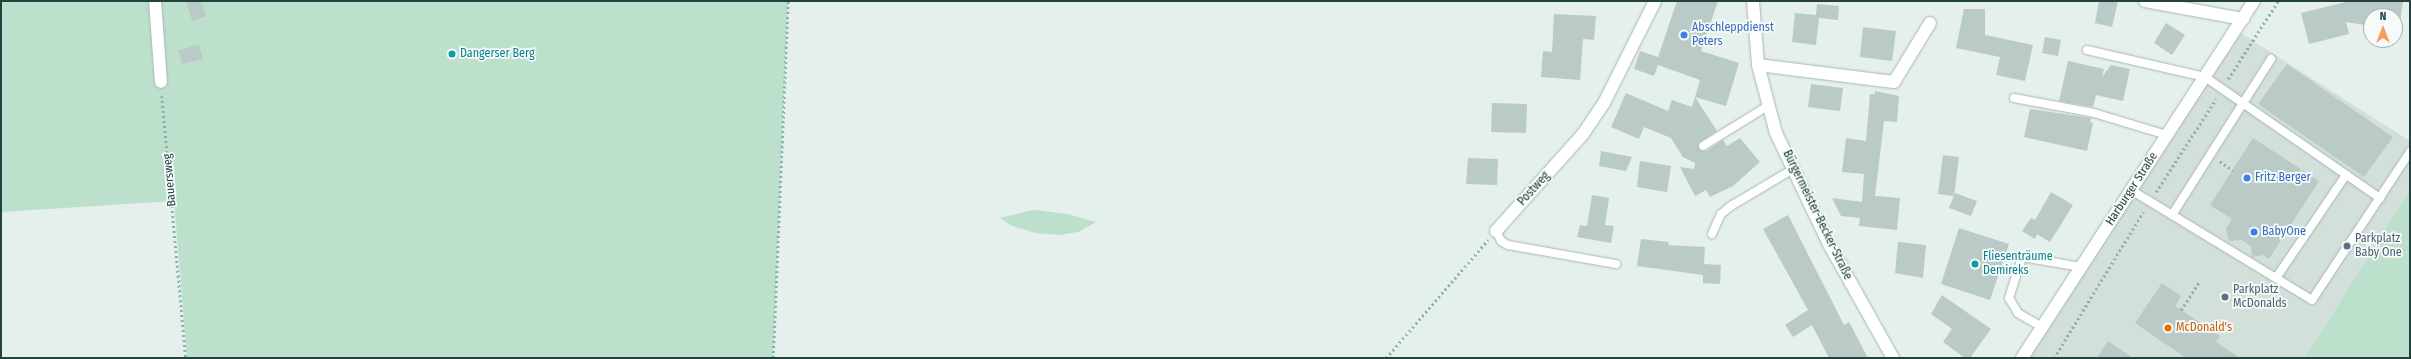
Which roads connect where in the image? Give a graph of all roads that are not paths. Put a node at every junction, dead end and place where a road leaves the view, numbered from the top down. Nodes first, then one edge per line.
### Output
1 (155, 1) edge
2 (1655, 1) edge
3 (1753, 1) edge
4 (2145, 1) edge
5 (2254, 1) edge
6 (2242, 19) junction
7 (1930, 24) dead end
8 (2087, 50) dead end
9 (2271, 59) dead end
10 (1758, 65) junction
11 (2205, 77) junction
12 (161, 82) road end
13 (2014, 98) dead end
14 (2242, 103) junction
15 (1769, 105) junction
16 (2167, 135) junction
17 (1703, 146) dead end
18 (2410, 152) edge
19 (1793, 169) junction
20 (2346, 175) junction
21 (2131, 190) junction
22 (2380, 198) junction
23 (2172, 215) junction
24 (1496, 231) joint
25 (1712, 234) dead end
26 (1616, 264) dead end
27 (2081, 267) junction
28 (2276, 278) junction
29 (2042, 327) junction
30 (1893, 358) edge
31 (2022, 358) edge

1 - 12 street
2 - 24 street, Postweg
3 - 10 street, Bürgermeister-Becker-Straße
4 - 6 street
5 - 6 street, Harburger Straße
6 - 11 street, Harburger Straße
7 - 10 street
8 - 11 lane
9 - 14 lane
10 - 15 street, Bürgermeister-Becker-Straße
11 - 14 lane
11 - 16 street, Harburger Straße
13 - 16 lane
14 - 20 lane
14 - 23 lane
15 - 17 lane
15 - 19 street, Bürgermeister-Becker-Straße
16 - 21 street, Harburger Straße
18 - 22 lane
19 - 25 lane
19 - 30 street, Bürgermeister-Becker-Straße
20 - 22 lane
20 - 28 lane
21 - 23 lane
21 - 27 street, Harburger Straße
22 - 28 lane
23 - 28 lane
24 - 26 lane
27 - 29 street, Harburger Straße
27 - 29 lane
29 - 31 street, Harburger Straße

